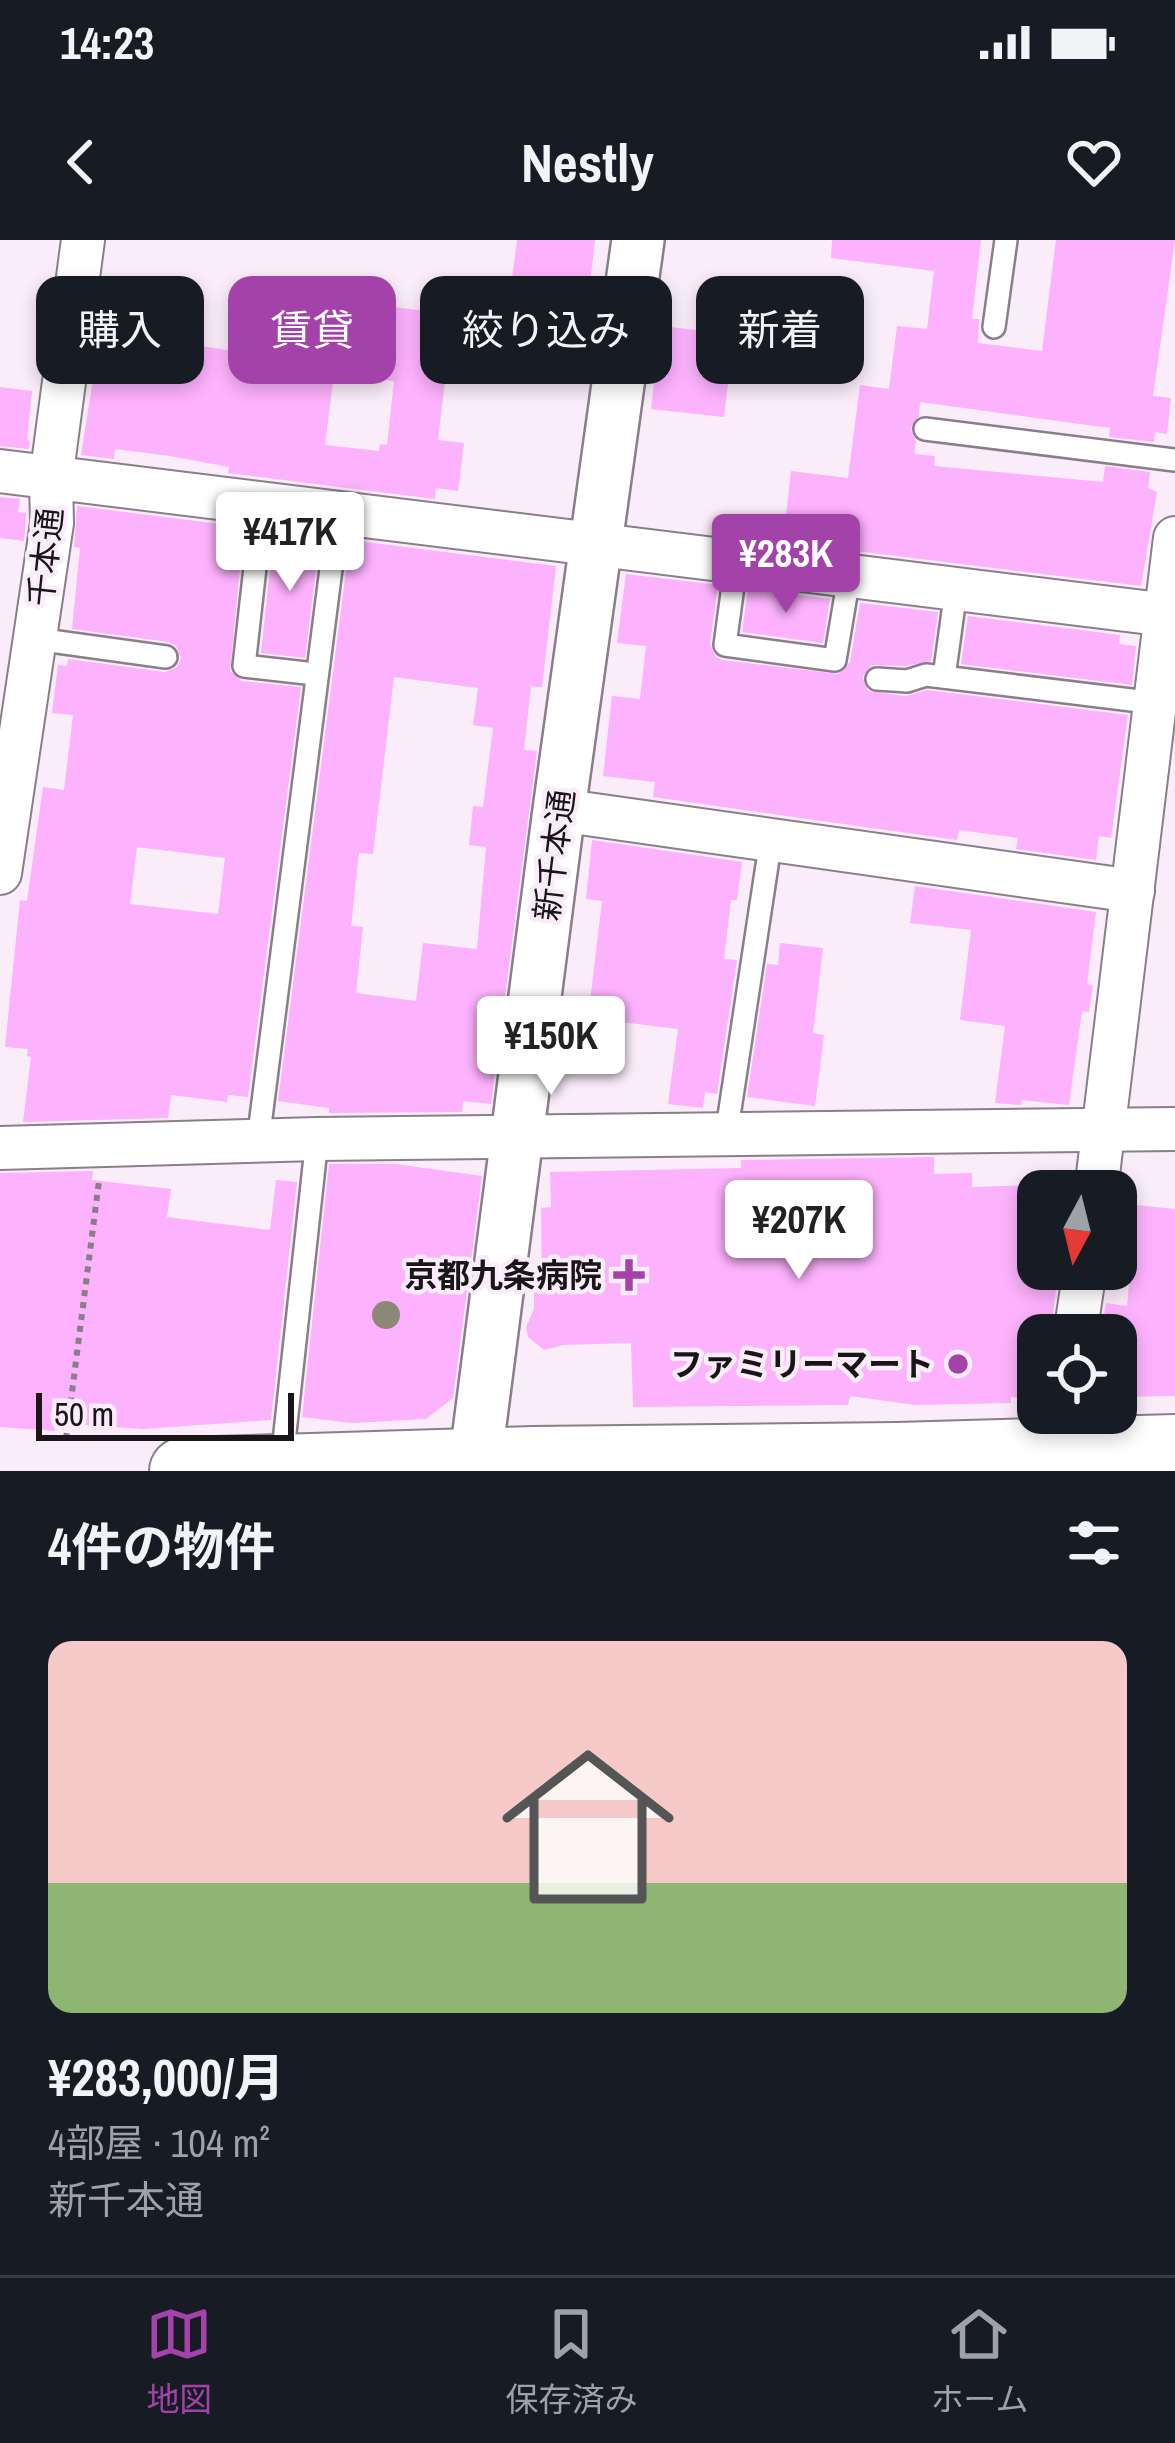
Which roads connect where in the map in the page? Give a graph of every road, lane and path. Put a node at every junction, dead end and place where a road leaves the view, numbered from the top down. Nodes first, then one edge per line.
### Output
1 (82, 240) edge
2 (638, 240) edge
3 (1006, 240) edge
4 (994, 327) dead end
5 (925, 429) dead end
6 (1175, 460) edge
7 (0, 471) edge
8 (52, 479) junction
9 (262, 505) junction
10 (338, 514) junction
11 (1175, 538) edge
12 (596, 547) junction
13 (736, 564) junction
14 (849, 577) junction
15 (956, 590) junction
16 (1171, 616) edge
17 (36, 639) junction
18 (166, 657) dead end
19 (315, 674) junction
20 (944, 677) junction
21 (877, 679) dead end
22 (1156, 703) junction
23 (559, 810) junction
24 (771, 838) junction
25 (0, 872) edge
26 (1133, 891) junction
27 (1175, 1129) edge
28 (1104, 1131) junction
29 (726, 1136) junction
30 (518, 1137) junction
31 (317, 1139) junction
32 (258, 1141) junction
33 (104, 1144) junction
34 (0, 1148) edge
35 (1099, 1170) edge
36 (66, 1439) dead end
37 (1060, 1445) edge
38 (1175, 1448) edge
39 (475, 1467) edge
40 (281, 1468) edge
41 (183, 1471) edge

1 - 8 street, 千本通
2 - 12 street, 新千本通
3 - 4 lane
5 - 6 lane
7 - 8 street
8 - 9 street
8 - 17 street, 千本通
9 - 10 street
9 - 19 lane
10 - 12 street
10 - 19 lane
11 - 16 street
12 - 13 street
12 - 23 street, 新千本通
13 - 14 street
13 - 14 lane
14 - 15 street
15 - 16 street
15 - 20 lane
16 - 22 street
17 - 18 lane
17 - 25 street, 千本通
19 - 32 lane
20 - 21 lane
20 - 22 lane
22 - 26 street
23 - 24 street
23 - 30 street, 新千本通
24 - 26 street
24 - 29 lane
26 - 28 street
27 - 28 street
28 - 29 street
28 - 35 street
29 - 30 street
30 - 31 street
30 - 39 street, 新千本通
31 - 32 street
31 - 40 lane
32 - 33 street
33 - 34 street
33 - 36 path
37 - 38 highway
37 - 39 highway
39 - 40 highway
40 - 41 highway

